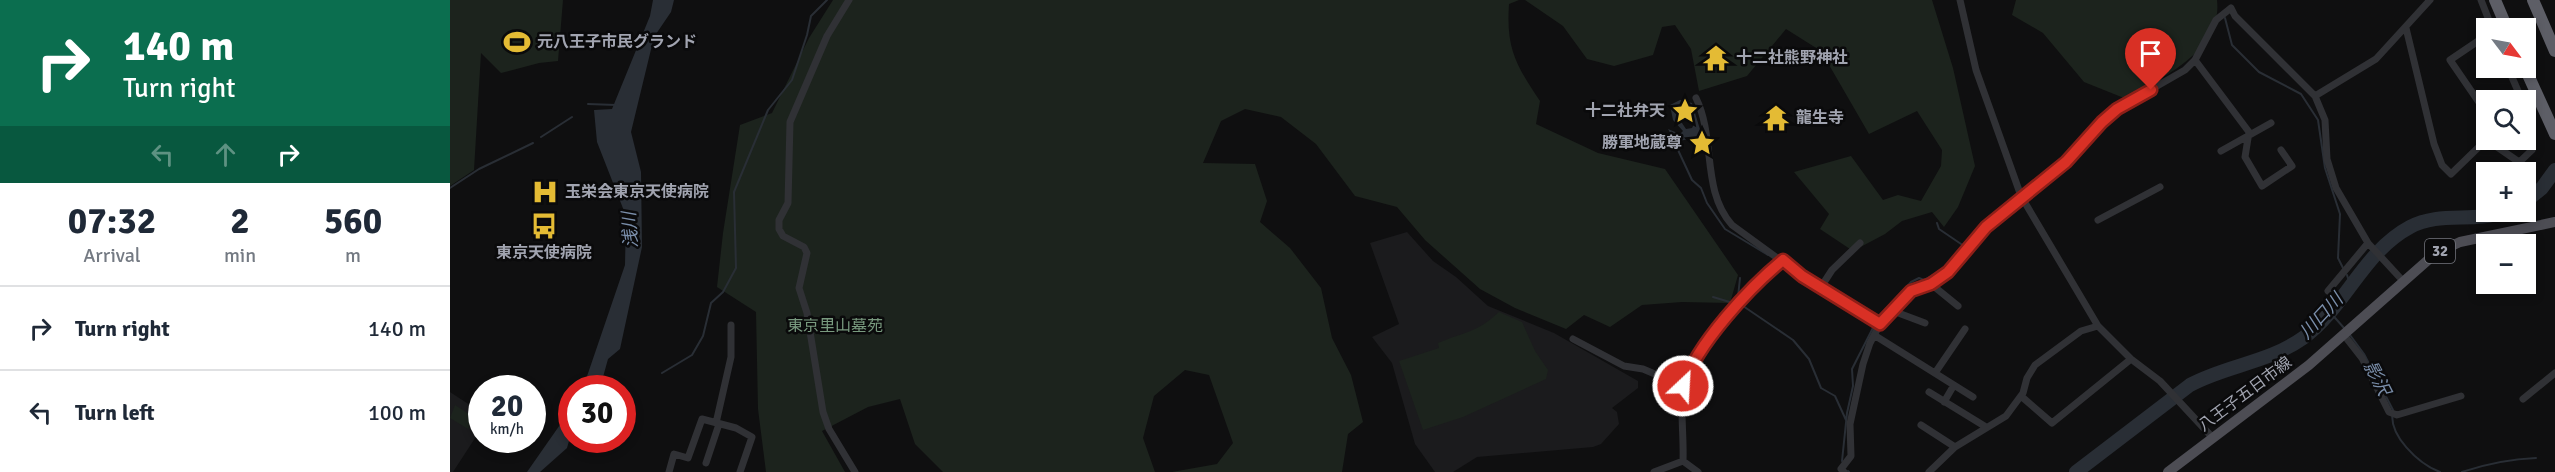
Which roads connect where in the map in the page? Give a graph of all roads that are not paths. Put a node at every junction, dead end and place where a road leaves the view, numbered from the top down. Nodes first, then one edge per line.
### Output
1 (849, 0) edge
2 (1960, 0) edge
3 (2430, 0) edge
4 (2481, 0) edge
5 (2495, 0) edge
6 (2533, 0) edge
7 (2488, 18) edge
8 (2503, 18) edge
9 (2406, 28) junction
10 (2476, 42) edge
11 (2555, 51) edge
12 (2195, 60) junction
13 (2530, 78) edge
14 (2315, 96) junction
15 (1696, 98) dead end
16 (2476, 98) edge
17 (2271, 123) dead end
18 (2555, 134) edge
19 (2248, 138) junction
20 (2281, 150) dead end
21 (2476, 150) edge
22 (2502, 150) edge
23 (2532, 150) dead end
24 (2221, 151) dead end
25 (2519, 162) joint
26 (2160, 187) dead end
27 (2021, 196) junction
28 (2098, 220) dead end
29 (2555, 222) edge
30 (1860, 243) dead end
31 (2370, 245) junction
32 (1783, 260) junction
33 (2404, 282) junction
34 (1931, 284) junction
35 (1821, 286) junction
36 (2328, 291) dead end
37 (1958, 306) dead end
38 (1893, 311) junction
39 (1880, 323) junction
40 (1925, 323) dead end
41 (731, 325) dead end
42 (2098, 326) junction
43 (1965, 329) dead end
44 (2347, 332) junction
45 (1874, 335) junction
46 (1573, 339) dead end
47 (2131, 359) junction
48 (1935, 373) junction
49 (2555, 373) edge
50 (1954, 385) junction
51 (1683, 386) junction
52 (1929, 392) dead end
53 (2021, 396) junction
54 (2461, 396) dead end
55 (1972, 397) dead end
56 (2523, 399) dead end
57 (1944, 402) junction
58 (718, 423) junction
59 (1921, 425) dead end
60 (1986, 427) junction
61 (2212, 437) junction
62 (1955, 447) junction
63 (1683, 460) junction
64 (706, 463) dead end
65 (669, 472) edge
66 (740, 472) edge
67 (855, 472) edge
68 (1654, 472) edge
69 (1698, 472) edge
70 (1844, 472) edge
71 (1929, 472) edge
72 (2168, 472) edge

1 - 67 street
2 - 27 street
3 - 9 street
4 - 7 street
5 - 8 highway
6 - 11 highway
9 - 14 street
9 - 21 street
10 - 16 street
12 - 14 street
12 - 19 street
12 - 27 street
13 - 18 highway
14 - 31 street
15 - 32 street
17 - 19 street
19 - 20 street
19 - 24 street
22 - 25 street
23 - 25 street
26 - 28 street
27 - 34 street
27 - 42 street
29 - 33 main road, 八王子五日市線 / 32
30 - 35 street
31 - 33 street
31 - 36 street
32 - 35 street
32 - 51 street
33 - 44 main road, 八王子五日市線 / 32
34 - 37 street
34 - 38 street
35 - 39 street
38 - 39 street
38 - 40 street
39 - 45 street
41 - 58 street
42 - 47 street
42 - 53 street
43 - 48 street
44 - 54 street
44 - 61 main road, 八王子五日市線 / 32
45 - 48 street
45 - 70 street
46 - 51 street
47 - 53 street
47 - 61 street
48 - 50 street
49 - 56 street
50 - 55 street
50 - 57 street
51 - 63 street
52 - 57 street
53 - 60 street
57 - 60 street
58 - 64 street
58 - 65 street
58 - 66 street
59 - 62 street
60 - 62 street
61 - 72 main road, 八王子五日市線 / 32
62 - 71 street
63 - 68 street
63 - 69 street

